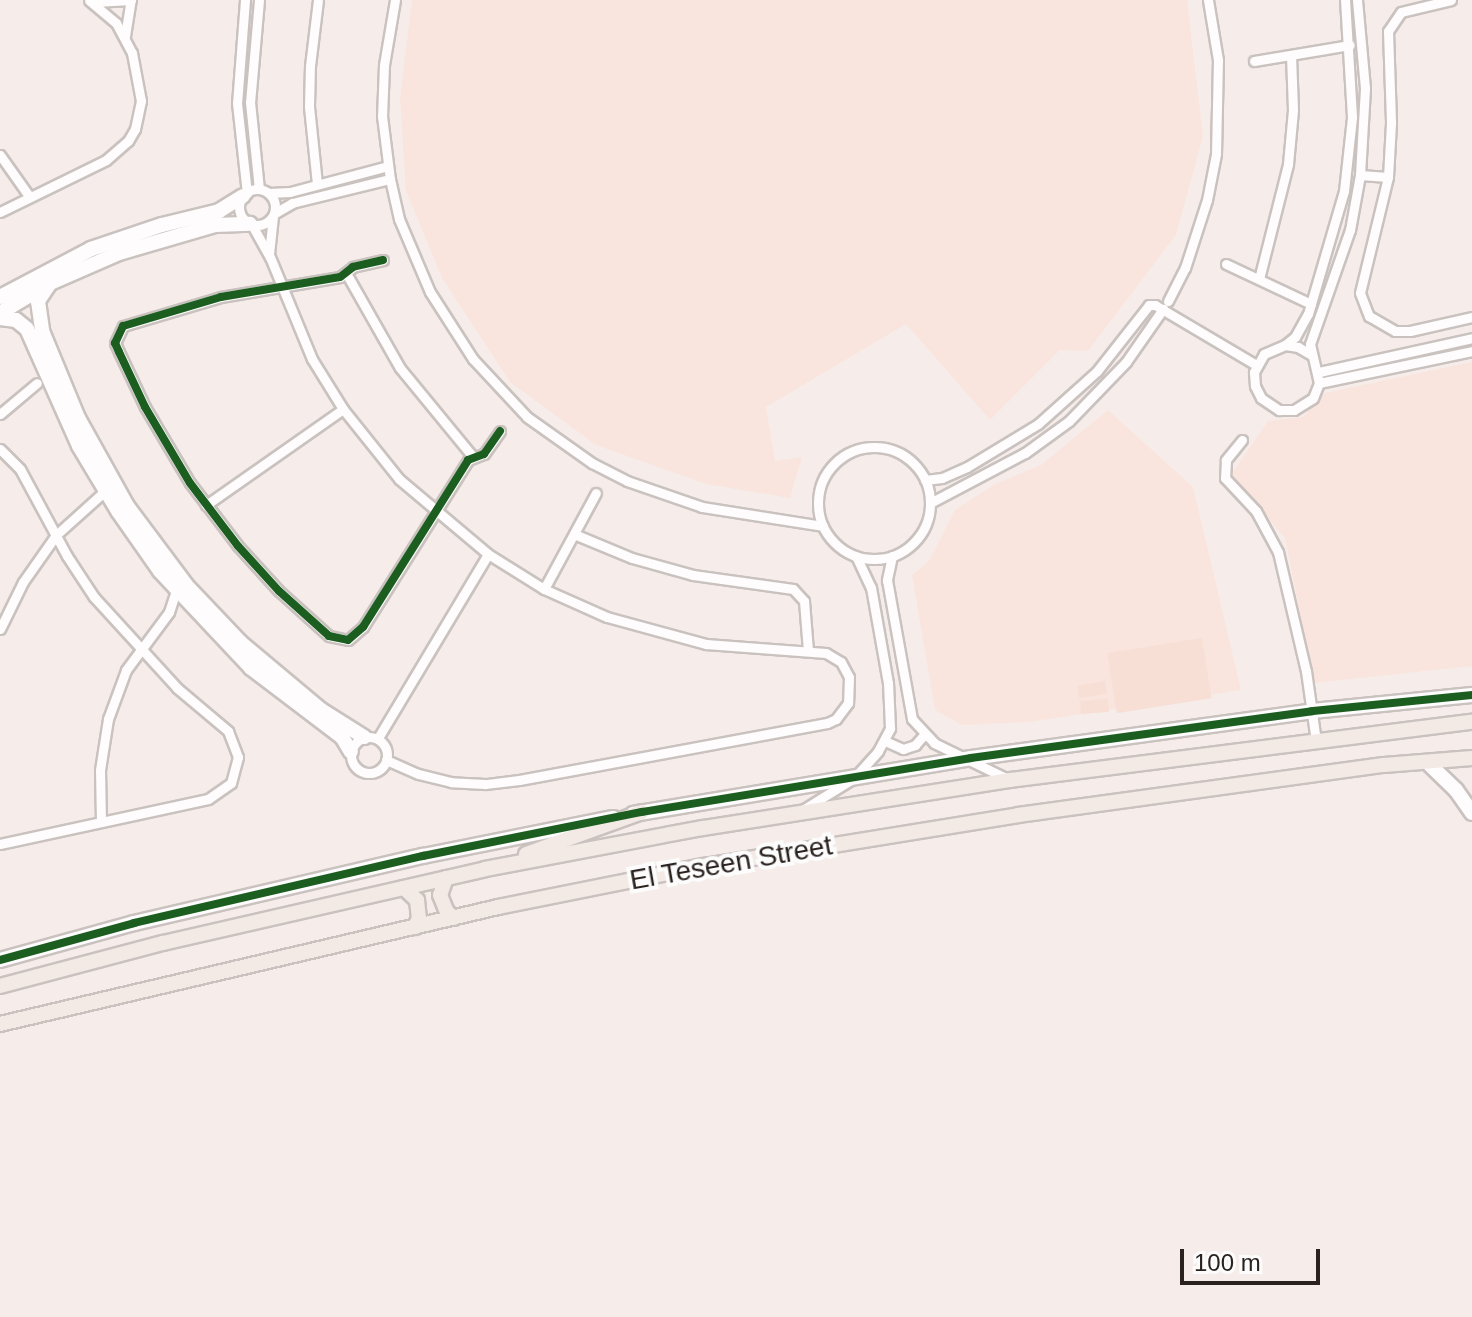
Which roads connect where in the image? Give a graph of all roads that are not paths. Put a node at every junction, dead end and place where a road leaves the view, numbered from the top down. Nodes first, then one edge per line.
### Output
1 (131, 0) edge
2 (245, 0) edge
3 (259, 0) edge
4 (318, 0) edge
5 (395, 0) edge
6 (1208, 0) edge
7 (1345, 0) edge
8 (1357, 0) edge
9 (1451, 0) edge
10 (90, 1) edge
11 (125, 36) junction
12 (1350, 45) junction
13 (1291, 55) junction
14 (1254, 61) dead end
15 (0, 155) edge
16 (388, 166) junction
17 (1360, 175) junction
18 (1388, 177) junction
19 (390, 179) junction
20 (317, 184) junction
21 (264, 191) junction
22 (245, 194) junction
23 (29, 196) junction
24 (0, 212) edge
25 (274, 214) junction
26 (251, 225) junction
27 (270, 257) junction
28 (383, 260) dead end
29 (1226, 264) dead end
30 (346, 273) junction
31 (1259, 279) junction
32 (50, 283) junction
33 (280, 287) junction
34 (0, 297) edge
35 (1311, 304) junction
36 (1166, 305) junction
37 (37, 308) junction
38 (0, 315) edge
39 (1472, 317) edge
40 (16, 320) junction
41 (1472, 338) edge
42 (1285, 345) junction
43 (1472, 351) edge
44 (1310, 354) junction
45 (1256, 365) junction
46 (1319, 372) junction
47 (37, 383) dead end
48 (1319, 383) junction
49 (343, 409) junction
50 (0, 414) edge
51 (500, 431) dead end
52 (1242, 440) dead end
53 (0, 449) edge
54 (473, 457) junction
55 (925, 480) junction
56 (109, 488) junction
57 (596, 493) dead end
58 (930, 503) junction
59 (206, 505) junction
60 (433, 511) junction
61 (819, 511) junction
62 (774, 517) junction
63 (823, 526) junction
64 (574, 534) junction
65 (56, 535) junction
66 (488, 554) junction
67 (856, 556) junction
68 (892, 556) junction
69 (544, 589) junction
70 (176, 590) junction
71 (194, 610) junction
72 (169, 612) junction
73 (0, 629) edge
74 (139, 648) junction
75 (808, 651) junction
76 (903, 681) junction
77 (888, 683) junction
78 (1472, 695) edge
79 (1312, 711) junction
80 (912, 719) junction
81 (891, 722) junction
82 (1472, 722) edge
83 (924, 735) junction
84 (371, 738) junction
85 (885, 741) junction
86 (1316, 741) junction
87 (351, 752) junction
88 (971, 758) junction
89 (1472, 758) edge
90 (386, 760) junction
91 (1428, 763) junction
92 (854, 778) junction
93 (1010, 780) junction
94 (642, 812) junction
95 (797, 812) junction
96 (1472, 813) edge
97 (101, 822) junction
98 (0, 844) edge
99 (485, 869) junction
100 (446, 878) junction
101 (404, 888) junction
102 (454, 918) junction
103 (415, 927) junction
104 (0, 960) edge
105 (0, 986) edge
106 (0, 1024) edge

1 - 10 street
1 - 11 street
2 - 22 street
3 - 21 street
4 - 20 street
5 - 16 street
6 - 36 street
7 - 12 street
8 - 17 street
9 - 18 street
10 - 11 street
11 - 23 street
12 - 13 street
12 - 35 street
13 - 14 street
13 - 31 street
15 - 23 street
16 - 19 street
16 - 20 street
17 - 18 street
17 - 44 street
18 - 39 street
19 - 25 street
19 - 62 street
20 - 21 street
21 - 22 street
21 - 25 street
22 - 26 street
22 - 34 street
23 - 24 street
25 - 26 street
25 - 27 street
26 - 27 street
26 - 32 street
27 - 33 street
28 - 30 street
29 - 31 street
30 - 33 street
30 - 54 street
31 - 35 street
32 - 37 street
32 - 38 street
33 - 49 street
33 - 59 street
35 - 42 street
36 - 45 street
36 - 55 street
36 - 58 street
37 - 40 street
37 - 56 street
38 - 40 street
40 - 56 street
41 - 46 street
42 - 44 street
42 - 45 street
43 - 48 street
44 - 46 street
45 - 48 street
46 - 48 street
47 - 50 street
49 - 59 street
49 - 60 street
51 - 54 street
52 - 79 street
53 - 65 street
54 - 60 street
55 - 58 street
55 - 61 street
56 - 65 street
56 - 70 street
56 - 84 street
57 - 64 street
58 - 68 street
59 - 60 street
60 - 66 street
61 - 62 street
61 - 63 street
62 - 63 street
63 - 67 street
64 - 69 street
64 - 75 street
65 - 73 street
65 - 74 street
66 - 69 street
66 - 84 street
67 - 68 street
67 - 77 street
68 - 76 street
69 - 75 street
70 - 71 street
70 - 72 street
71 - 72 street
71 - 87 street
72 - 74 street
74 - 97 street
74 - 97 street
75 - 90 street
76 - 77 street
76 - 80 street
77 - 81 street
78 - 79 street
79 - 86 street
79 - 88 street
80 - 81 street
80 - 83 street
81 - 85 street
82 - 86 main road, El Teseen Street
83 - 85 street
83 - 88 street
84 - 87 street
84 - 90 street
85 - 92 street
86 - 93 main road, El Teseen Street
87 - 90 street
88 - 92 street
88 - 93 street
89 - 91 main road, El Teseen Street
91 - 96 street
91 - 102 main road, El Teseen Street
92 - 94 street
92 - 95 street
93 - 95 main road, El Teseen Street
94 - 99 main road
94 - 104 street
95 - 99 main road, El Teseen Street
97 - 98 street
99 - 100 main road, El Teseen Street
100 - 101 main road, El Teseen Street
100 - 102 main road
101 - 103 main road
101 - 105 main road, El Teseen Street
102 - 103 main road, El Teseen Street
103 - 106 main road, El Teseen Street

